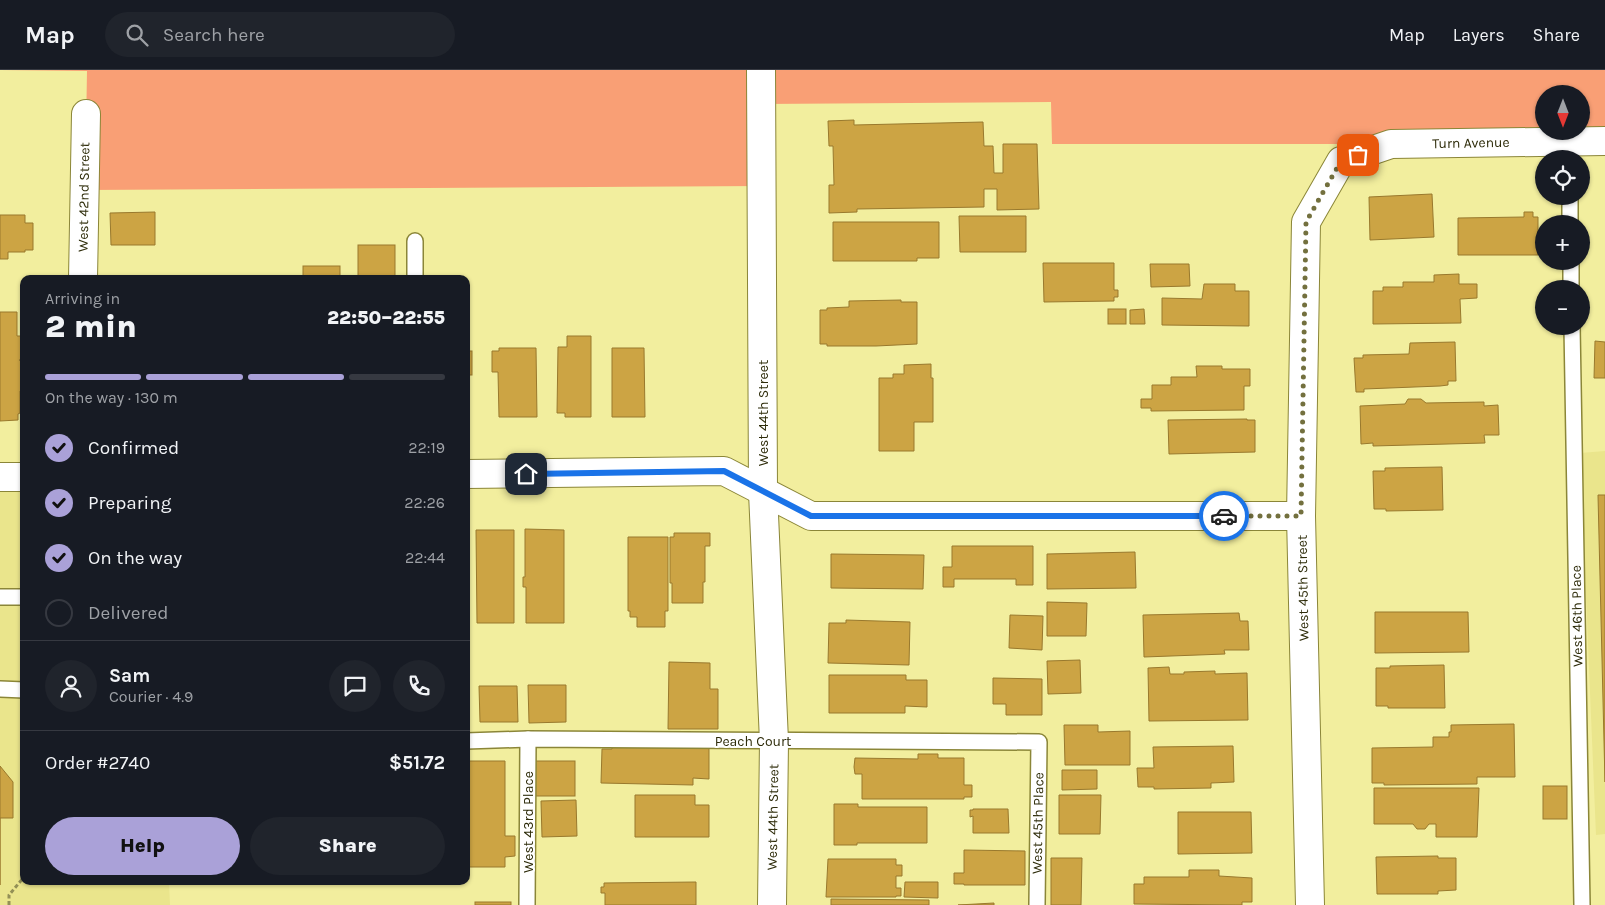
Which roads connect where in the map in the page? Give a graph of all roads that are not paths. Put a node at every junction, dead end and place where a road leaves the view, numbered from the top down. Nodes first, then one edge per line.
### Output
1 (761, 70) edge
2 (86, 114) dead end
3 (1605, 141) edge
4 (1569, 150) edge
5 (1341, 161) joint
6 (415, 241) dead end
7 (83, 275) edge
8 (416, 275) edge
9 (1572, 335) edge
10 (470, 474) edge
11 (0, 477) edge
12 (20, 477) edge
13 (763, 492) junction
14 (1301, 516) junction
15 (0, 597) edge
16 (20, 597) edge
17 (0, 689) edge
18 (20, 690) edge
19 (528, 739) junction
20 (470, 741) edge
21 (774, 741) junction
22 (1039, 742) joint
23 (527, 905) edge
24 (772, 905) edge
25 (1037, 905) edge
26 (1310, 905) edge
27 (1582, 905) edge

1 - 13 street, West 44th Street
2 - 7 street, West 42nd Street
3 - 4 street, Turn Avenue
4 - 5 street, Turn Avenue
5 - 14 street, West 45th Street
6 - 8 lane
9 - 27 lane, West 46th Place
10 - 13 street
11 - 12 street
13 - 14 street
13 - 21 street, West 44th Street
14 - 26 street, West 45th Street
15 - 16 lane
17 - 18 lane
19 - 20 lane, Peach Court
19 - 21 lane, Peach Court
19 - 23 lane, West 43rd Place
21 - 22 lane, Peach Court
21 - 24 street, West 44th Street
22 - 25 lane, West 45th Place

